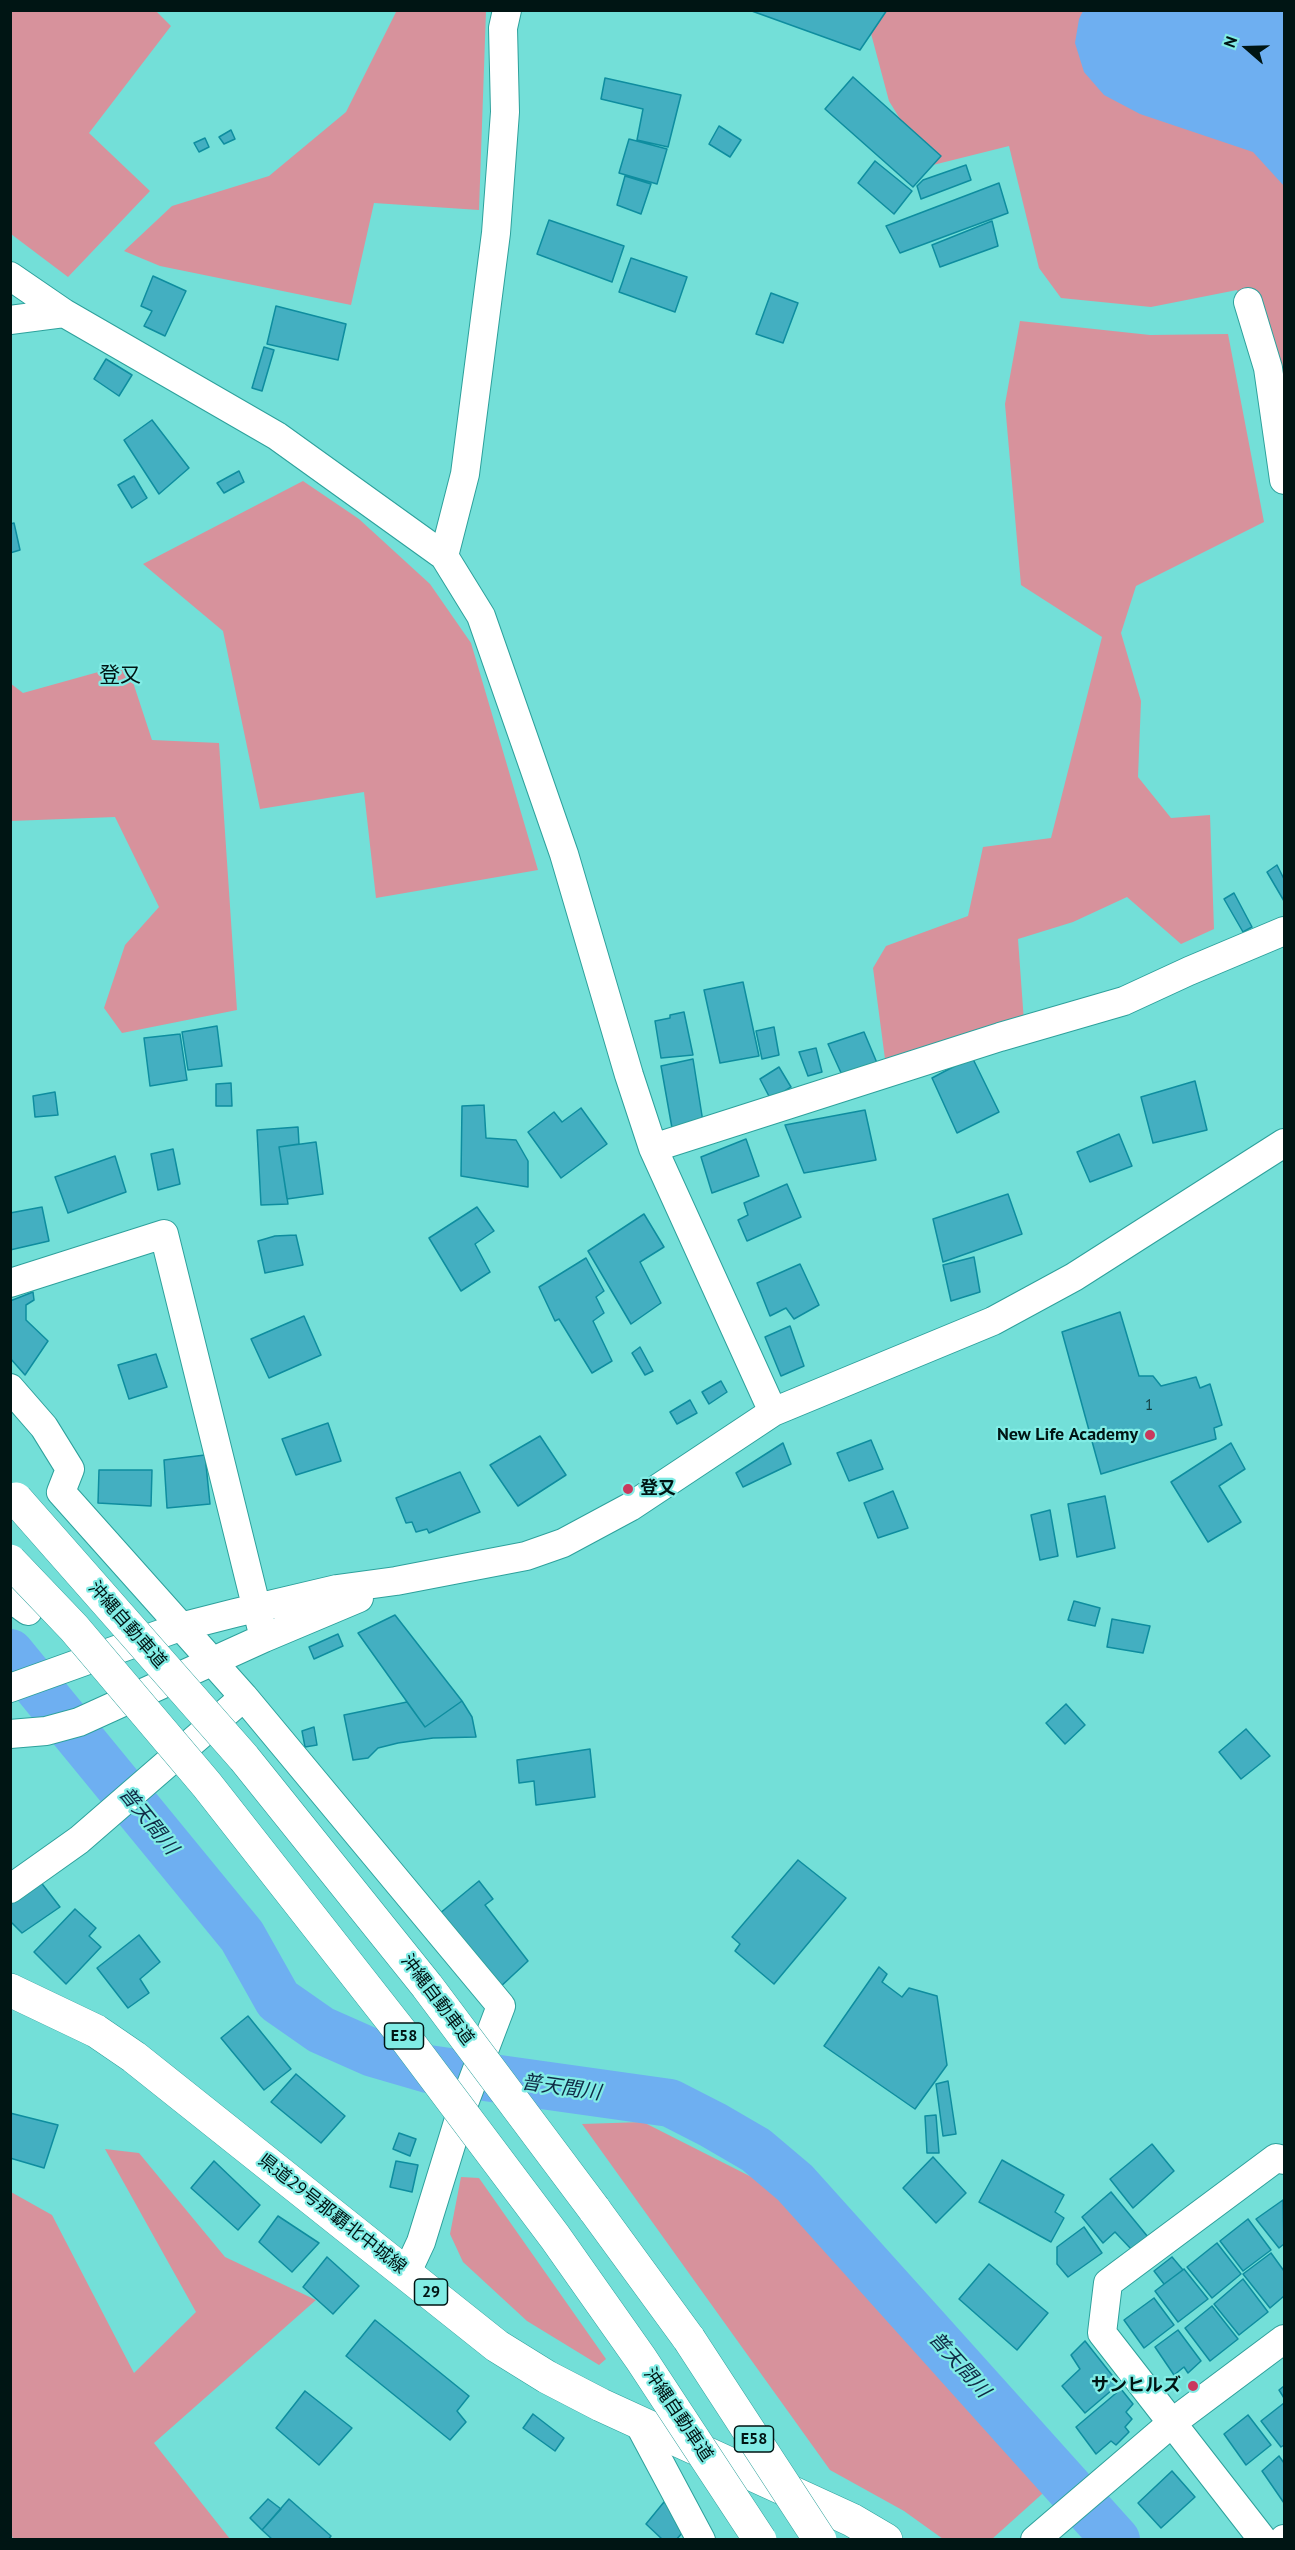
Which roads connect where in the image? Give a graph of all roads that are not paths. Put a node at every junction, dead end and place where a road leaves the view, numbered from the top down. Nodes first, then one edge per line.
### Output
1 (507, 10) edge
2 (10, 276) edge
3 (1248, 302) dead end
4 (64, 313) junction
5 (10, 320) edge
6 (1284, 480) edge
7 (444, 556) junction
8 (1284, 931) edge
9 (1284, 1143) edge
10 (653, 1148) junction
11 (10, 1283) edge
12 (10, 1388) edge
13 (773, 1412) junction
14 (13, 1496) edge
15 (10, 1561) edge
16 (396, 1581) junction
17 (257, 1607) junction
18 (180, 1627) junction
19 (264, 1638) junction
20 (212, 1662) junction
21 (10, 1688) edge
22 (244, 1697) junction
23 (10, 1734) edge
24 (10, 1889) edge
25 (10, 1990) edge
26 (1284, 2160) edge
27 (407, 2272) junction
28 (1284, 2339) edge
29 (638, 2422) junction
30 (1173, 2422) junction
31 (701, 2540) edge
32 (760, 2540) edge
33 (820, 2540) edge
34 (886, 2540) edge
35 (1035, 2540) edge
36 (1263, 2540) edge

1 - 7 street
2 - 4 street
3 - 6 street
4 - 5 street
4 - 7 street
7 - 10 street
8 - 10 street
9 - 13 street
10 - 13 street
11 - 17 street
12 - 18 street
13 - 16 street
14 - 33 main road, 沖縄自動車道 / E58, bridge
15 - 32 main road, 沖縄自動車道 / E58, bridge
16 - 17 street
16 - 19 street
17 - 18 street
17 - 19 street
18 - 20 street
18 - 21 street
19 - 20 street
20 - 22 street
20 - 23 street
22 - 24 street
22 - 27 street
25 - 27 main road, 県道29号那覇北中城線 / 29
26 - 30 street
27 - 29 main road, 県道29号那覇北中城線 / 29
28 - 30 street
29 - 31 street
29 - 34 main road, 県道29号那覇北中城線 / 29
30 - 35 street
30 - 36 street

